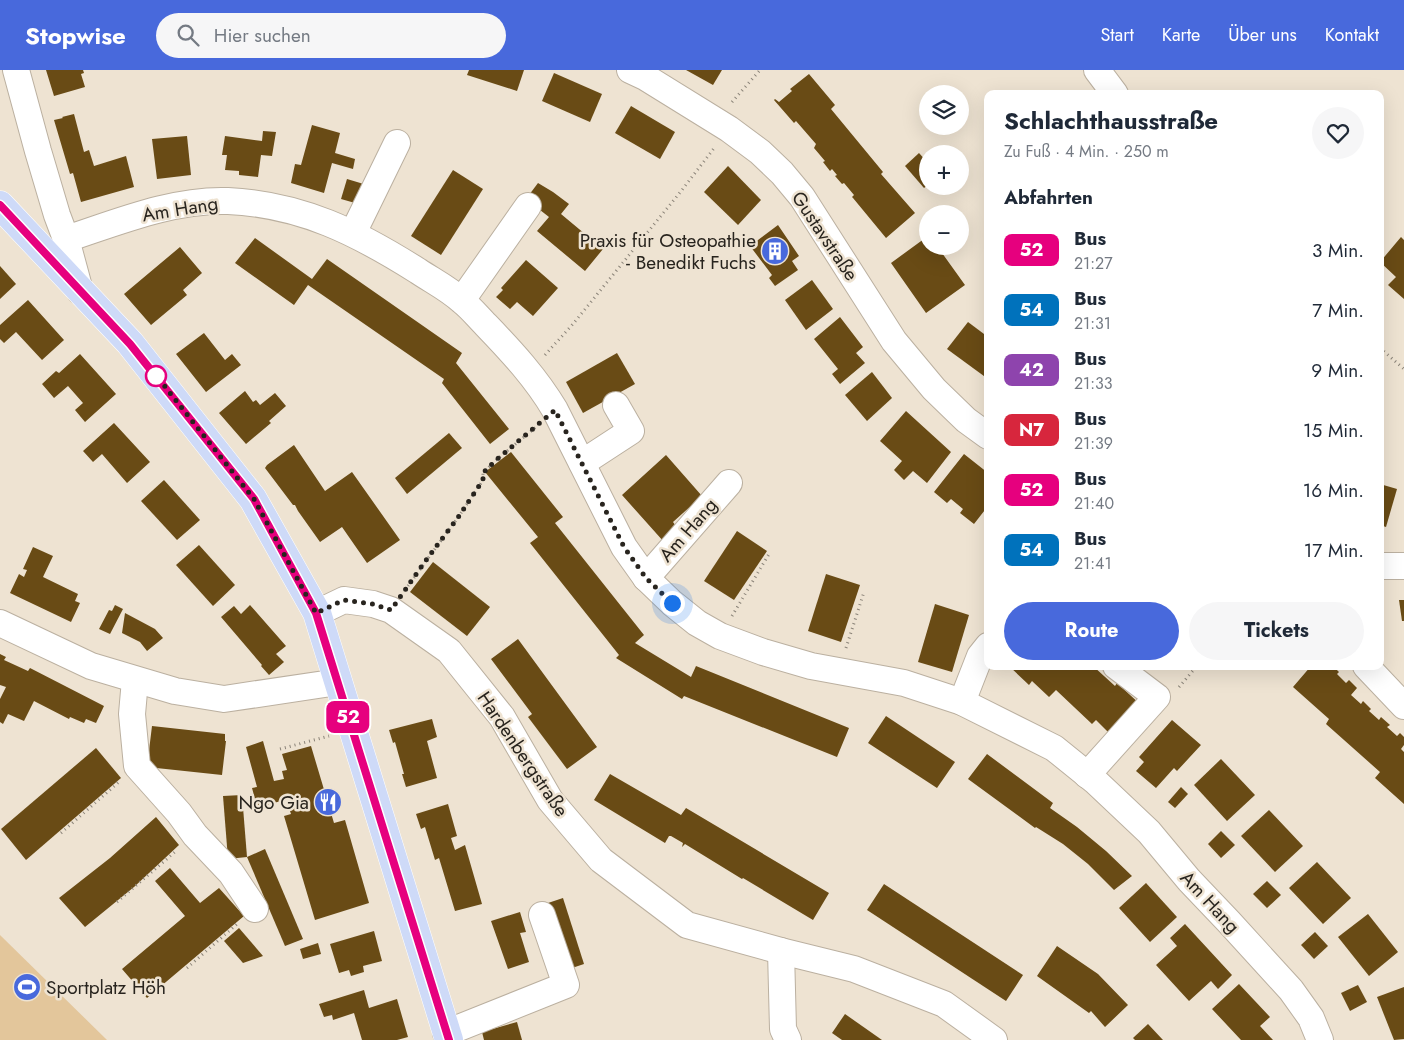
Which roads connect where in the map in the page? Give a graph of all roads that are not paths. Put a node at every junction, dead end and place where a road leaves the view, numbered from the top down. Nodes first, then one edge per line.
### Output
1 (16, 70) edge
2 (630, 70) edge
3 (1098, 70) edge
4 (1112, 90) edge
5 (397, 143) dead end
6 (522, 202) dead end
7 (0, 205) edge
8 (353, 233) junction
9 (66, 239) junction
10 (80, 290) junction
11 (457, 296) junction
12 (616, 405) dead end
13 (984, 433) edge
14 (582, 463) junction
15 (729, 483) dead end
16 (1384, 566) edge
17 (1404, 566) edge
18 (646, 578) junction
19 (316, 613) junction
20 (0, 623) edge
21 (984, 651) edge
22 (1121, 670) edge
23 (1370, 670) edge
24 (135, 680) junction
25 (338, 682) junction
26 (962, 702) junction
27 (1404, 706) edge
28 (1087, 775) junction
29 (255, 909) road end
30 (542, 915) dead end
31 (780, 951) junction
32 (447, 1037) edge
33 (788, 1040) edge
34 (994, 1040) edge
35 (1320, 1040) edge

1 - 9 street
2 - 13 street, Gustavstraße
3 - 4 street
5 - 8 street
6 - 11 street
7 - 10 main road
8 - 9 street, Am Hang
8 - 11 street, Am Hang
9 - 10 street
10 - 19 main road
11 - 14 street, Am Hang
12 - 14 street
14 - 18 street, Am Hang
15 - 18 street, Am Hang
16 - 17 street
18 - 26 street, Am Hang
19 - 25 main road
19 - 31 street, Hardenbergstraße
20 - 24 street
21 - 26 street
22 - 28 street
23 - 27 street
24 - 25 street
24 - 29 street
25 - 32 main road
26 - 28 street, Am Hang
28 - 35 street, Am Hang
30 - 32 street
31 - 33 street
31 - 34 street, Hardenbergstraße

